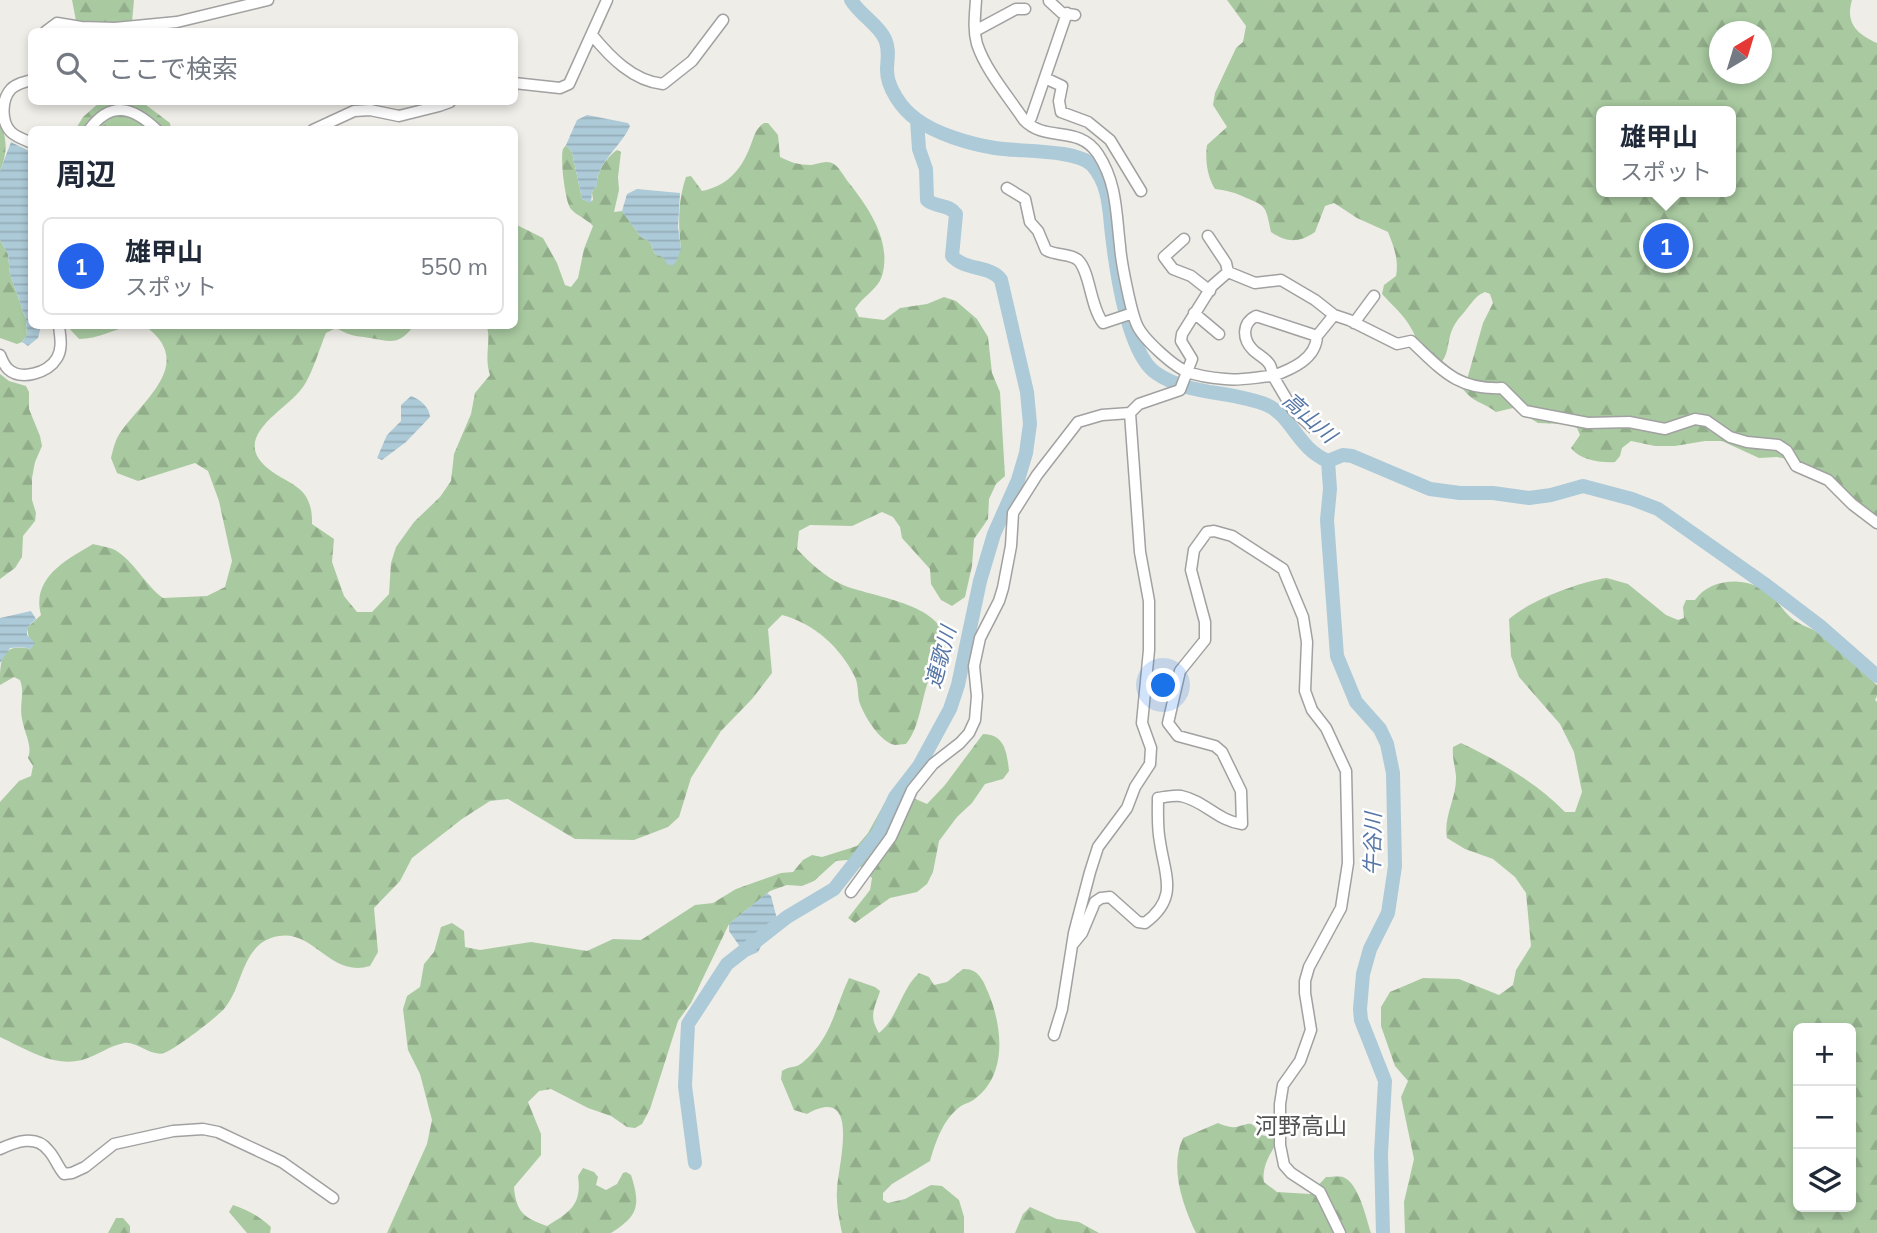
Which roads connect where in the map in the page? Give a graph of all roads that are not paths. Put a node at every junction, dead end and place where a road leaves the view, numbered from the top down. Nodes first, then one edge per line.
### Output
1 (268, 0) edge
2 (607, 0) edge
3 (976, 0) edge
4 (1049, 1) edge
5 (1025, 9) dead end
6 (723, 20) dead end
7 (50, 28) edge
8 (115, 28) edge
9 (115, 28) edge
10 (975, 31) junction
11 (592, 35) junction
12 (1045, 78) junction
13 (28, 82) edge
14 (518, 83) edge
15 (443, 105) edge
16 (1027, 123) junction
17 (93, 126) edge
18 (152, 126) edge
19 (322, 126) edge
20 (28, 141) edge
21 (1007, 188) dead end
22 (1141, 191) dead end
23 (1208, 236) dead end
24 (1184, 239) dead end
25 (1228, 272) junction
26 (1210, 291) junction
27 (1374, 296) dead end
28 (1194, 313) junction
29 (1128, 314) junction
30 (1334, 315) junction
31 (1354, 323) junction
32 (59, 329) edge
33 (1219, 334) dead end
34 (1317, 336) junction
35 (0, 355) edge
36 (1186, 371) junction
37 (1273, 376) junction
38 (1130, 412) junction
39 (1313, 428) dead end
40 (1877, 523) edge
41 (851, 892) dead end
42 (1073, 944) junction
43 (1054, 1035) dead end
44 (0, 1149) edge
45 (333, 1198) dead end
46 (1340, 1233) edge

1 - 9 street
2 - 11 street
3 - 10 street
4 - 12 street
5 - 10 street
6 - 11 street
7 - 8 street
10 - 16 street
11 - 14 street
12 - 16 street
12 - 22 street
13 - 20 street
15 - 19 street
16 - 29 street
17 - 18 street
21 - 29 street
23 - 25 street
24 - 26 street
25 - 26 street
25 - 30 street
26 - 28 street
27 - 31 street
28 - 33 street
28 - 36 street
29 - 36 street
30 - 31 street
30 - 34 street
31 - 40 street
32 - 35 street
34 - 37 street
34 - 37 street
36 - 37 street
36 - 38 street
37 - 39 street
38 - 41 street
38 - 42 street
42 - 43 street
42 - 46 street
44 - 45 street

